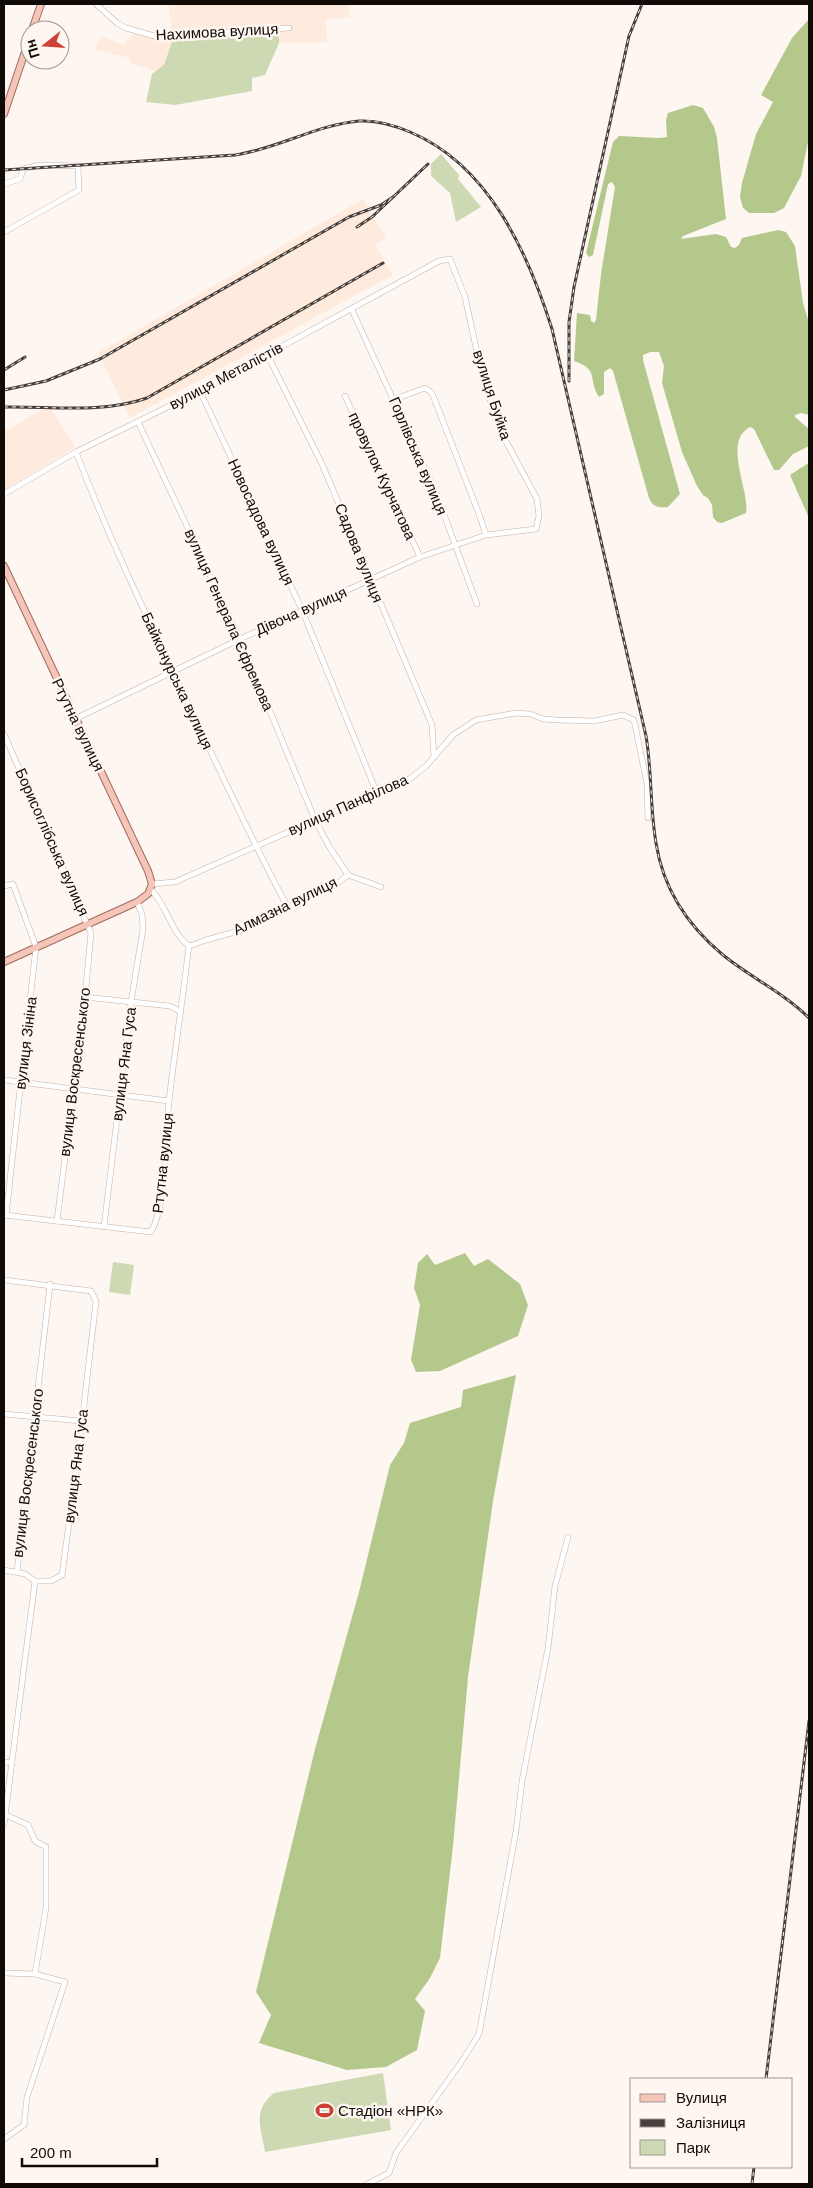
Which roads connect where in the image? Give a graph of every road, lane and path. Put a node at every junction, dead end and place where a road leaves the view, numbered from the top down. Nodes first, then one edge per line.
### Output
1 (41, 4) edge
2 (96, 4) edge
3 (35, 20) edge
4 (289, 28) dead end
5 (20, 67) edge
6 (4, 114) edge
7 (4, 184) edge
8 (4, 232) edge
9 (450, 259) joint
10 (352, 310) junction
11 (266, 354) junction
12 (200, 391) junction
13 (345, 396) dead end
14 (395, 399) junction
15 (138, 422) junction
16 (76, 452) junction
17 (4, 494) edge
18 (536, 529) joint
19 (486, 535) junction
20 (456, 545) junction
21 (420, 557) junction
22 (4, 566) edge
23 (370, 580) junction
24 (477, 604) dead end
25 (302, 610) junction
26 (240, 639) junction
27 (173, 671) junction
28 (75, 719) junction
29 (4, 734) edge
30 (434, 757) junction
31 (377, 793) junction
32 (648, 818) dead end
33 (315, 820) junction
34 (255, 846) junction
35 (348, 875) junction
36 (4, 886) edge
37 (381, 887) dead end
38 (151, 888) junction
39 (137, 902) junction
40 (287, 906) junction
41 (88, 923) junction
42 (189, 946) junction
43 (36, 947) junction
44 (4, 962) edge
45 (85, 997) junction
46 (131, 1002) junction
47 (181, 1012) junction
48 (4, 1080) edge
49 (21, 1082) junction
50 (73, 1089) junction
51 (120, 1095) junction
52 (169, 1102) junction
53 (5, 1215) edge
54 (58, 1221) junction
55 (104, 1227) junction
56 (4, 1280) edge
57 (50, 1284) junction
58 (4, 1414) edge
59 (35, 1417) junction
60 (81, 1420) junction
61 (568, 1537) dead end
62 (4, 1570) edge
63 (17, 1572) junction
64 (35, 1581) junction
65 (4, 1762) edge
66 (12, 1763) junction
67 (4, 1814) edge
68 (4, 1824) edge
69 (4, 1973) edge
70 (35, 1974) junction
71 (4, 2139) edge
72 (367, 2184) edge

1 - 3 main road
2 - 4 street, Нахимова вулиця
5 - 6 main road
7 - 8 street
9 - 10 street, вулиця Металістів
9 - 18 street, вулиця Буйка
10 - 11 street, вулиця Металістів
10 - 14 street, Горлівська вулиця
11 - 12 street, вулиця Металістів
11 - 23 street, Садова вулиця
12 - 15 street, вулиця Металістів
12 - 25 street, Новосадова вулиця
13 - 21 street, провулок Курчатова
14 - 19 street
14 - 20 street, Горлівська вулиця
15 - 16 street, вулиця Металістів
15 - 26 street, вулиця Генерала Єфремова
16 - 17 street, вулиця Металістів
16 - 27 street, Байконурська вулиця
18 - 19 street, Дівоча вулиця
19 - 20 street, Дівоча вулиця
20 - 21 street, Дівоча вулиця
20 - 24 street, Горлівська вулиця
21 - 23 street, Дівоча вулиця
22 - 28 main road, Ртутна вулиця
23 - 25 street, Дівоча вулиця
23 - 30 street, Садова вулиця
25 - 26 street, Дівоча вулиця
25 - 31 street, Новосадова вулиця
26 - 27 street, Дівоча вулиця
26 - 33 street, вулиця Генерала Єфремова
27 - 28 street, Дівоча вулиця
27 - 34 street, Байконурська вулиця
28 - 38 main road, Ртутна вулиця
29 - 41 street, Борисоглібська вулиця
30 - 31 street, вулиця Панфілова
30 - 32 street, вулиця Панфілова
31 - 33 street, вулиця Панфілова
33 - 34 street, вулиця Панфілова
33 - 35 street, Алмазна вулиця
34 - 38 street, вулиця Панфілова
34 - 40 street, Байконурська вулиця
35 - 37 street
35 - 40 street, Алмазна вулиця
36 - 43 street, вулиця Зініна
38 - 39 main road
38 - 42 street, Ртутна вулиця
39 - 41 main road
39 - 46 street, вулиця Яна Гуса
40 - 42 street, Алмазна вулиця
41 - 43 main road
41 - 45 street, вулиця Воскресенського
42 - 47 street, Ртутна вулиця
43 - 44 main road
43 - 49 street, вулиця Зініна
45 - 46 street
45 - 50 street, вулиця Воскресенського
46 - 47 street
46 - 51 street, вулиця Яна Гуса
47 - 52 street, Ртутна вулиця
48 - 49 street
49 - 50 street
49 - 53 street, вулиця Зініна
50 - 51 street
50 - 54 street, вулиця Воскресенського
51 - 52 street
51 - 55 street, вулиця Яна Гуса
52 - 55 street, Ртутна вулиця
53 - 54 street, Ртутна вулиця
54 - 55 street, Ртутна вулиця
56 - 57 street
57 - 59 street, вулиця Воскресенського
57 - 60 street, вулиця Яна Гуса
58 - 59 street
59 - 60 street
59 - 63 street, вулиця Воскресенського
60 - 64 street, вулиця Яна Гуса
61 - 72 street
62 - 63 street
63 - 64 street
64 - 66 street
65 - 66 street
66 - 67 street
67 - 68 street
67 - 70 street
69 - 70 street
70 - 71 street

